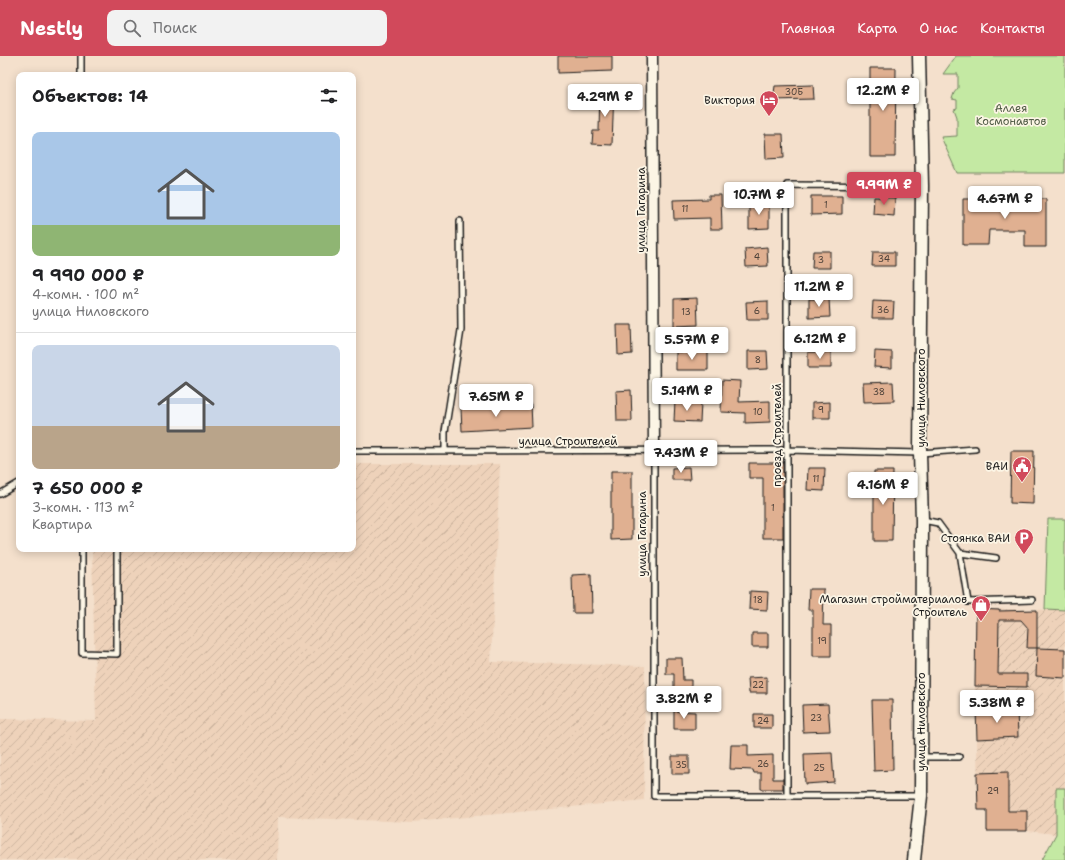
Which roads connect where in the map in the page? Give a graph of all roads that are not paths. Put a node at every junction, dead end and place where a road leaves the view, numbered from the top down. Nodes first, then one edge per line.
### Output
1 (81, 56) edge
2 (652, 56) edge
3 (918, 56) edge
4 (81, 72) edge
5 (922, 186) junction
6 (460, 221) dead end
7 (975, 449) dead end
8 (445, 450) junction
9 (787, 450) junction
10 (356, 451) edge
11 (654, 451) junction
12 (920, 453) junction
13 (16, 485) edge
14 (0, 494) edge
15 (922, 520) junction
16 (82, 552) edge
17 (117, 552) edge
18 (960, 553) junction
19 (996, 558) dead end
20 (1032, 600) dead end
21 (921, 757) junction
22 (959, 757) dead end
23 (788, 795) junction
24 (921, 796) junction
25 (914, 860) edge

1 - 4 lane
2 - 11 street, улица Гагарина
3 - 5 street, улица Ниловского
5 - 9 lane, проезд Строителей
5 - 12 street, улица Ниловского
6 - 8 lane
7 - 12 lane, улица Строителей
8 - 10 lane, улица Строителей
8 - 11 lane, улица Строителей
9 - 11 lane, улица Строителей
9 - 12 lane, улица Строителей
9 - 23 lane, проезд Строителей
11 - 23 lane, улица Гагарина
12 - 15 street, улица Ниловского
13 - 14 lane
15 - 18 lane
15 - 21 street, улица Ниловского
16 - 17 lane
18 - 19 lane
18 - 20 lane
21 - 22 lane
21 - 24 street, улица Ниловского
23 - 24 lane
24 - 25 street, улица Ниловского

